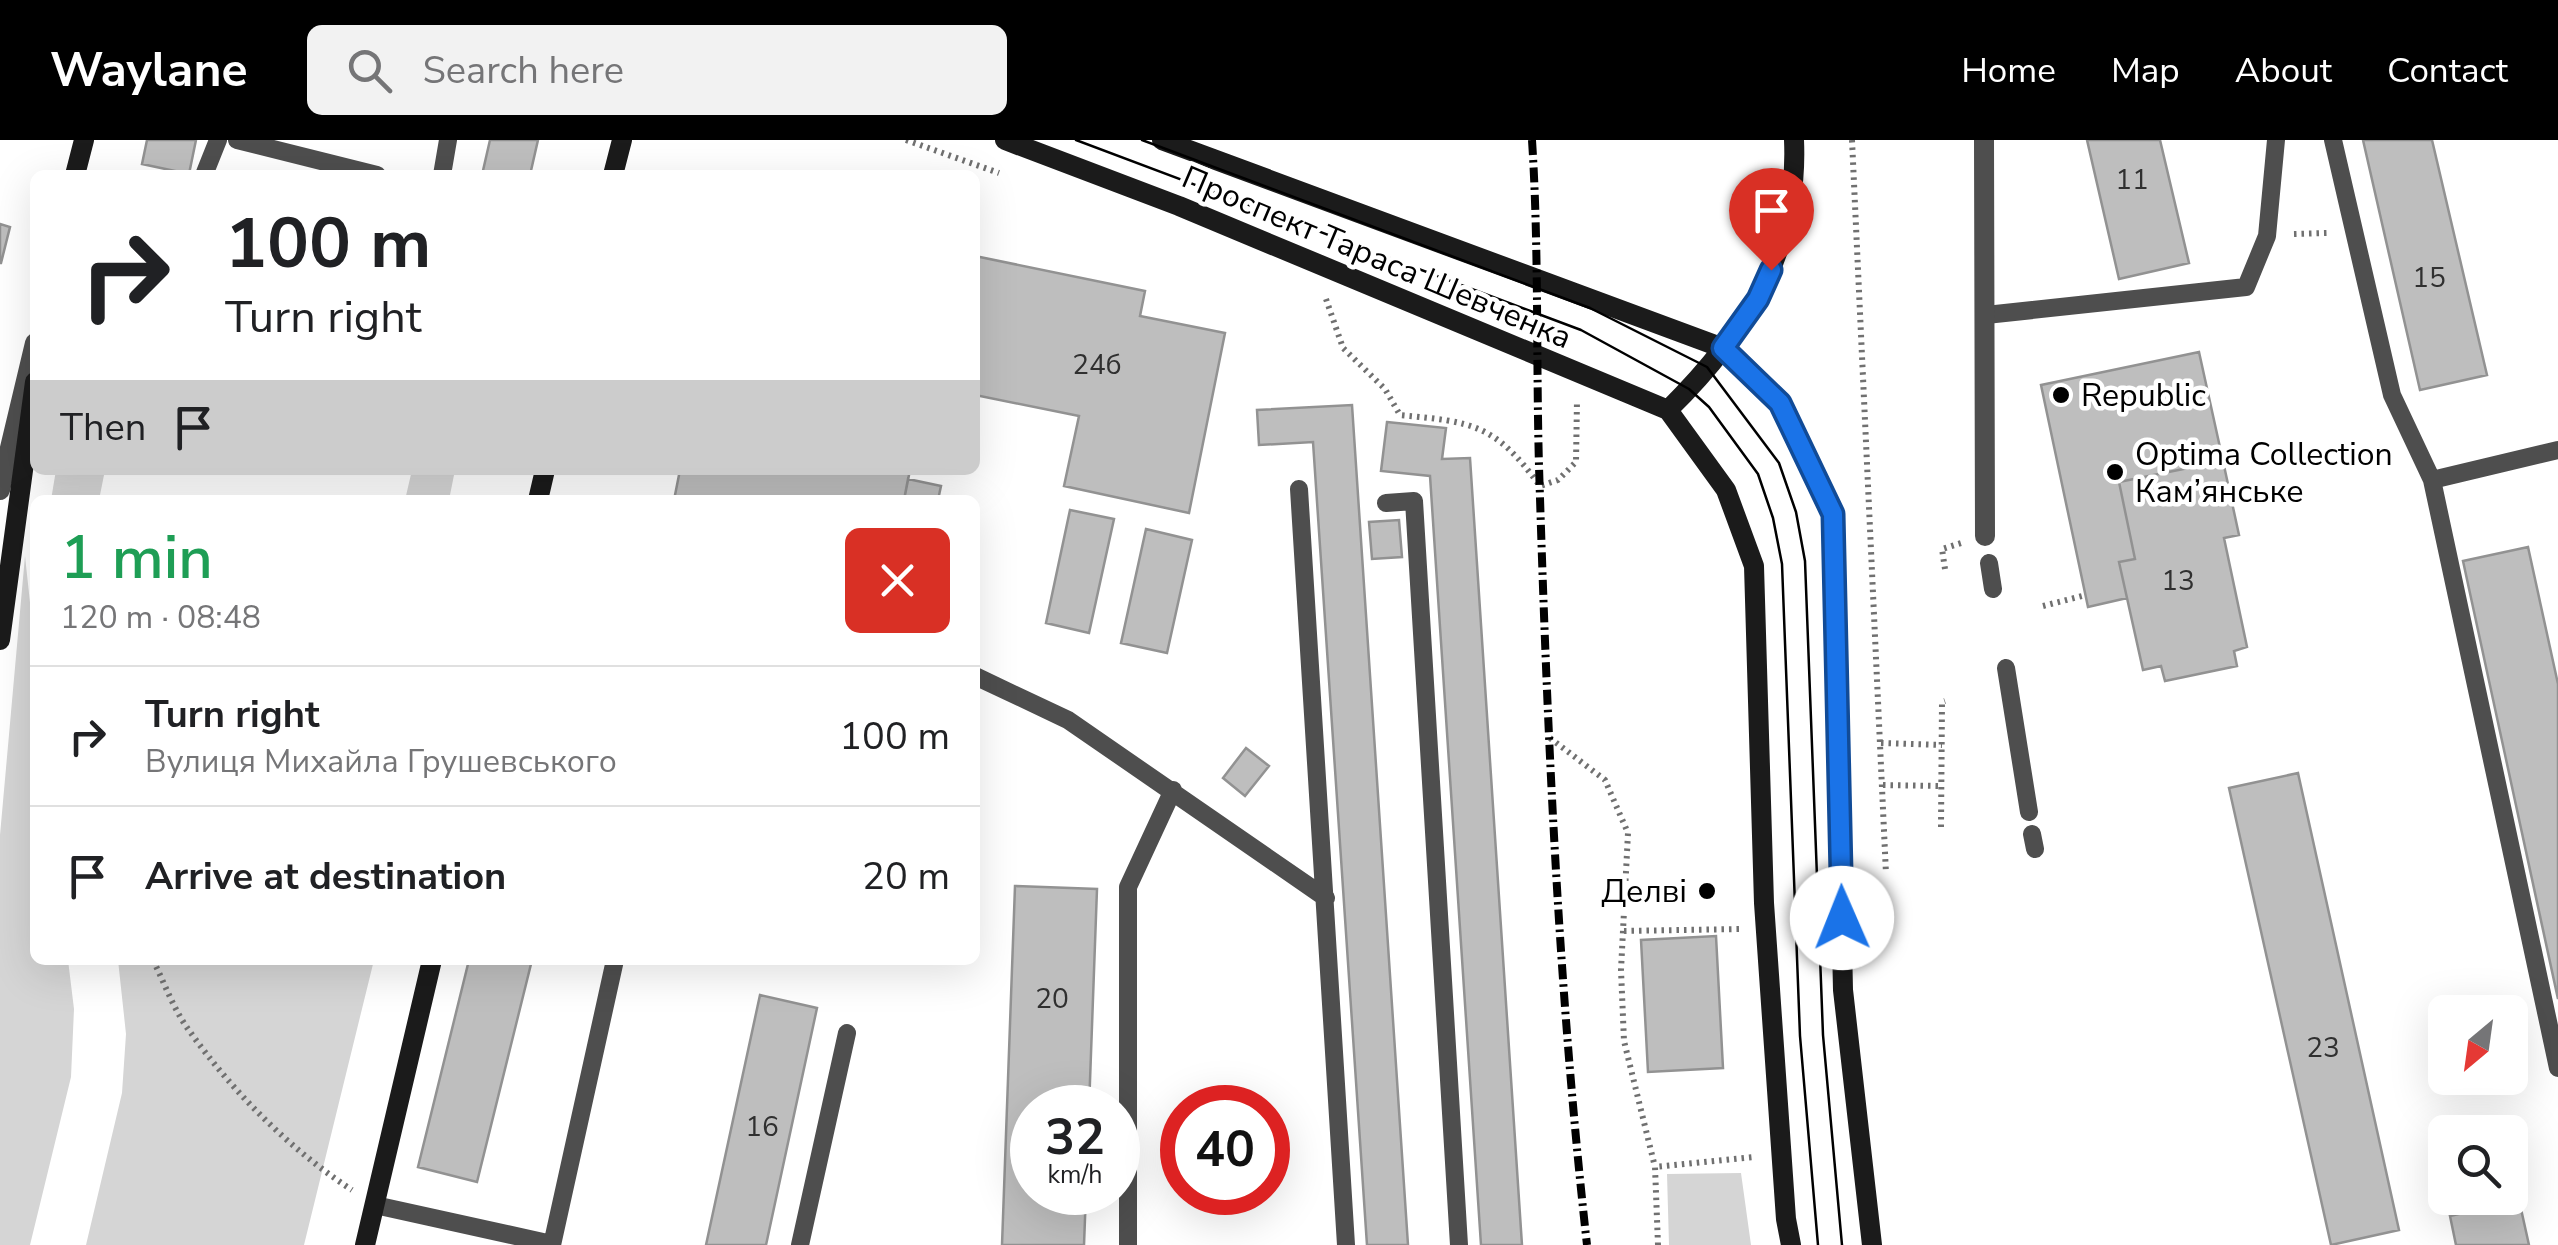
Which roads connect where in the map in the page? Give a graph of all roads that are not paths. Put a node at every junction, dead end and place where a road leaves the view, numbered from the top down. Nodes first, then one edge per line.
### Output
1 (84, 140) edge
2 (218, 140) edge
3 (237, 140) edge
4 (448, 140) edge
5 (622, 140) edge
6 (1005, 140) edge
7 (1162, 140) edge
8 (1794, 140) edge
9 (1984, 140) edge
10 (2276, 140) edge
11 (2333, 140) edge
12 (77, 170) edge
13 (206, 170) edge
14 (356, 170) edge
15 (443, 170) edge
16 (614, 170) edge
17 (1986, 315) junction
18 (1723, 348) junction
19 (30, 358) edge
20 (1668, 410) junction
21 (30, 419) edge
22 (7, 430) edge
23 (2558, 450) edge
24 (2432, 480) junction
25 (1299, 489) dead end
26 (0, 490) edge
27 (1386, 502) dead end
28 (1987, 550) joint
29 (1993, 589) dead end
30 (0, 640) edge
31 (2006, 668) dead end
32 (980, 678) edge
33 (1173, 790) junction
34 (2029, 812) dead end
35 (1326, 898) junction
36 (431, 965) edge
37 (614, 965) edge
38 (847, 1033) dead end
39 (2558, 1068) edge
40 (375, 1205) junction
41 (552, 1244) edge
42 (366, 1245) edge
43 (800, 1245) edge
44 (1128, 1245) edge
45 (1346, 1245) edge
46 (1459, 1245) edge
47 (1791, 1245) edge
48 (1872, 1245) edge

1 - 12 street
2 - 13 lane
3 - 14 lane
4 - 15 lane
5 - 16 street
6 - 20 street, Проспект Тараса Шевченка
7 - 18 street, Проспект Тараса Шевченка
8 - 18 street
9 - 17 street
10 - 17 lane
11 - 24 lane
17 - 28 street
18 - 20 street
18 - 48 street
19 - 22 street
20 - 47 street
21 - 30 street
22 - 26 street
23 - 24 lane
24 - 39 lane
25 - 35 lane
27 - 46 lane
28 - 29 lane
31 - 34 lane
32 - 33 lane
33 - 35 lane
33 - 44 lane
35 - 45 lane
36 - 40 street
37 - 41 lane
38 - 43 lane
40 - 41 lane
40 - 42 street

